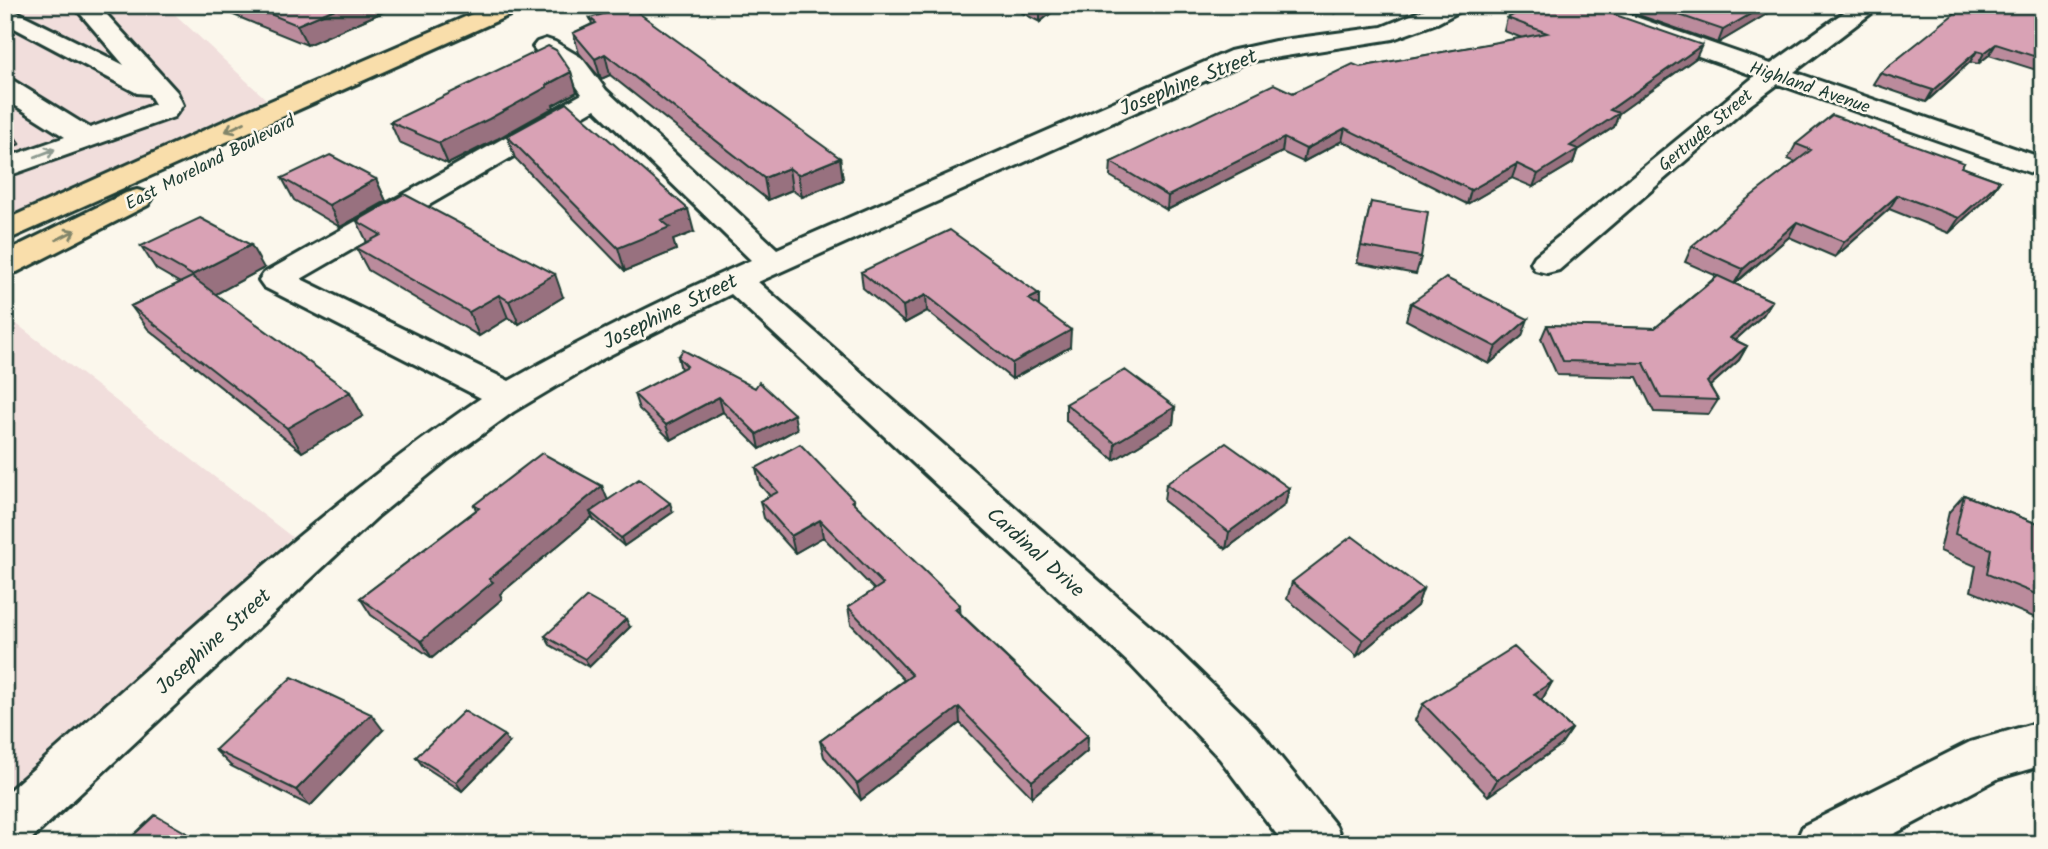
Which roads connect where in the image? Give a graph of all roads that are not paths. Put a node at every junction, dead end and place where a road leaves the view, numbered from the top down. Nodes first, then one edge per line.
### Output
1 (85, 5) edge
2 (513, 5) edge
3 (1454, 5) edge
4 (1577, 5) edge
5 (1870, 5) edge
6 (5, 13) edge
7 (546, 47) edge
8 (411, 52) junction
9 (1773, 74) junction
10 (597, 96) junction
11 (167, 98) junction
12 (13, 99) edge
13 (85, 137) junction
14 (5, 168) edge
15 (2043, 169) edge
16 (5, 232) edge
17 (1547, 263) dead end
18 (5, 265) edge
19 (754, 272) junction
20 (510, 397) junction
21 (2043, 743) edge
22 (5, 828) edge
23 (1317, 844) edge
24 (1822, 844) edge

1 - 11 street
2 - 8 main road, East Moreland Boulevard
3 - 19 street, Josephine Street
4 - 9 street, Highland Avenue
5 - 9 street, Gertrude Street
6 - 11 street
7 - 10 street, Cardinal Drive
8 -> 16 main road, East Moreland Boulevard
18 -> 8 main road, East Moreland Boulevard
9 - 15 street, Highland Avenue
9 - 17 street, Gertrude Street
10 - 19 street, Cardinal Drive
10 - 20 street
11 - 13 street
12 - 13 street
14 -> 13 street
19 - 20 street, Josephine Street
19 - 23 street, Cardinal Drive
20 - 22 street, Josephine Street
21 - 24 street

